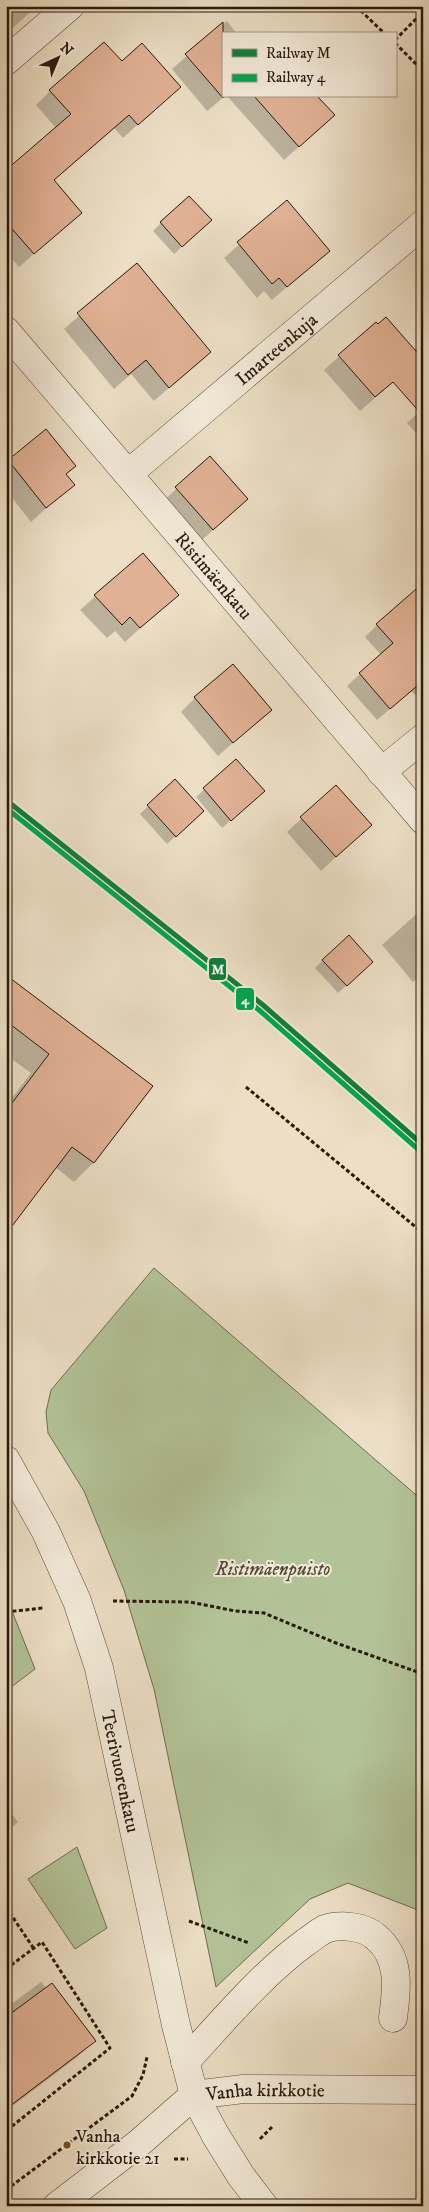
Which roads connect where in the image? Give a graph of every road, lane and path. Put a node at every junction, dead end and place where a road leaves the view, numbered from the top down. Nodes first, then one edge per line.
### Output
1 (70, 6) edge
2 (356, 6) edge
3 (423, 12) edge
4 (384, 32) edge
5 (396, 41) edge
6 (396, 43) edge
7 (6, 61) edge
8 (423, 71) edge
9 (423, 224) edge
10 (6, 331) edge
11 (128, 474) junction
12 (423, 738) edge
13 (381, 772) junction
14 (423, 820) edge
15 (246, 1087) dead end
16 (423, 1233) edge
17 (6, 1460) edge
18 (77, 1601) junction
19 (423, 1674) edge
20 (151, 1906) junction
21 (6, 1907) edge
22 (34, 1949) junction
23 (297, 1949) junction
24 (6, 1969) edge
25 (393, 2018) dead end
26 (147, 2056) dead end
27 (185, 2062) junction
28 (423, 2090) edge
29 (194, 2095) junction
30 (6, 2131) edge
31 (6, 2190) edge
32 (57, 2206) edge
33 (264, 2206) edge

1 - 7 street
2 - 4 path
3 - 5 path
6 - 8 path
9 - 11 street, Imarteenkuja
10 - 11 street, Ristimäenkatu
11 - 13 street, Ristimäenkatu
12 - 13 street
13 - 14 street, Ristimäenkatu
15 - 16 path
17 - 18 street, Teerivuorenkatu
18 - 19 path
18 - 20 street, Teerivuorenkatu
20 - 23 path
20 - 27 street, Teerivuorenkatu
21 - 22 path
22 - 24 path
22 - 30 path
23 - 25 street
23 - 27 street
26 - 31 path
27 - 29 street, Teerivuorenkatu
28 - 29 street, Vanha kirkkotie
29 - 32 street, Vanha kirkkotie
29 - 33 street, Teerivuorenkatu

